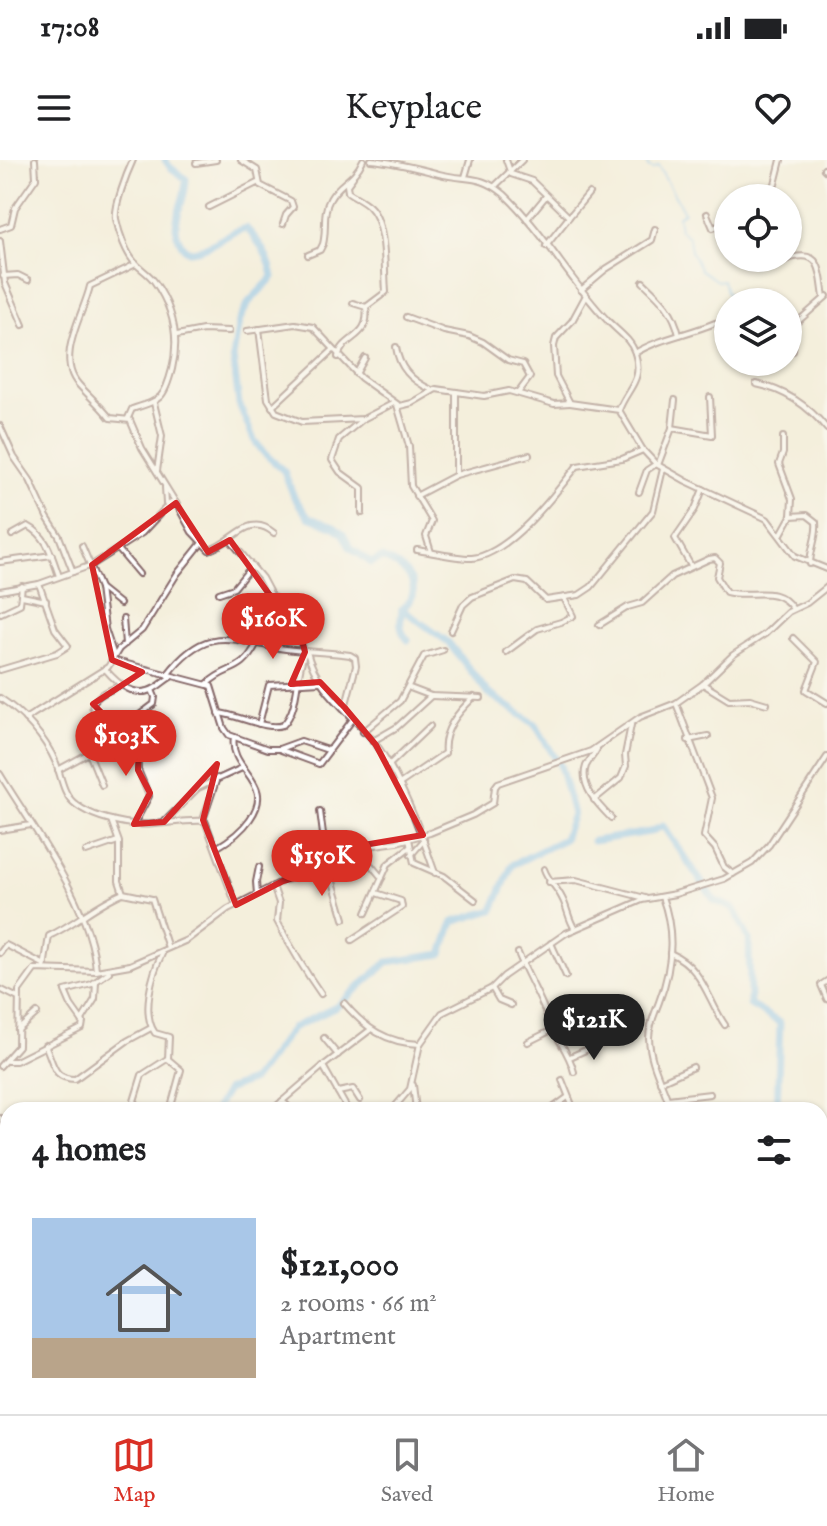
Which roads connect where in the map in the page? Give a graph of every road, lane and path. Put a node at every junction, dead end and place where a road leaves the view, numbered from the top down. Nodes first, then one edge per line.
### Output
1 (35, 160) edge
2 (133, 160) edge
3 (216, 160) edge
4 (241, 160) edge
5 (363, 160) edge
6 (371, 160) edge
7 (470, 160) edge
8 (506, 160) edge
9 (522, 160) edge
10 (781, 160) edge
11 (420, 161) edge
12 (196, 163) dead end
13 (421, 168) junction
14 (508, 170) junction
15 (353, 177) junction
16 (465, 177) junction
17 (258, 183) junction
18 (775, 184) edge
19 (495, 186) junction
20 (589, 193) dead end
21 (546, 196) junction
22 (209, 207) dead end
23 (707, 214) dead end
24 (569, 217) junction
25 (527, 220) junction
26 (283, 224) dead end
27 (714, 228) edge
28 (0, 229) edge
29 (655, 229) dead end
30 (0, 241) edge
31 (546, 246) junction
32 (308, 255) dead end
33 (802, 258) edge
34 (136, 264) junction
35 (3, 276) junction
36 (28, 280) dead end
37 (643, 282) dead end
38 (581, 290) junction
39 (8, 293) junction
40 (0, 295) edge
41 (585, 296) junction
42 (826, 296) edge
43 (353, 303) dead end
44 (366, 307) junction
45 (406, 317) dead end
46 (802, 318) edge
47 (714, 323) edge
48 (23, 325) dead end
49 (259, 329) junction
50 (229, 331) dead end
51 (247, 331) dead end
52 (177, 335) junction
53 (679, 335) junction
54 (396, 347) dead end
55 (333, 350) junction
56 (635, 353) junction
57 (338, 357) junction
58 (365, 358) dead end
59 (356, 374) junction
60 (756, 384) dead end
61 (431, 389) junction
62 (456, 392) junction
63 (518, 393) junction
64 (710, 397) dead end
65 (675, 400) dead end
66 (154, 403) junction
67 (570, 403) junction
68 (395, 404) junction
69 (272, 407) junction
70 (619, 410) junction
71 (128, 418) junction
72 (363, 419) junction
73 (0, 426) edge
74 (672, 428) junction
75 (827, 429) edge
76 (783, 437) dead end
77 (643, 450) junction
78 (529, 455) dead end
79 (659, 466) junction
80 (156, 473) junction
81 (456, 475) junction
82 (165, 484) junction
83 (703, 489) junction
84 (639, 492) dead end
85 (416, 496) junction
86 (176, 503) junction
87 (166, 504) junction
88 (362, 513) dead end
89 (791, 516) junction
90 (274, 533) dead end
91 (781, 534) junction
92 (12, 535) dead end
93 (230, 540) junction
94 (201, 544) junction
95 (82, 546) dead end
96 (118, 549) junction
97 (417, 550) dead end
98 (431, 552) junction
99 (52, 555) junction
100 (0, 562) edge
101 (810, 564) junction
102 (92, 565) junction
103 (252, 566) junction
104 (691, 566) junction
105 (827, 569) edge
106 (73, 572) junction
107 (139, 574) dead end
108 (59, 576) junction
109 (39, 584) junction
110 (22, 586) junction
111 (827, 587) edge
112 (100, 588) junction
113 (0, 591) edge
114 (219, 593) dead end
115 (22, 596) junction
116 (564, 598) junction
117 (46, 601) junction
118 (120, 604) dead end
119 (793, 609) junction
120 (1, 613) edge
121 (123, 619) dead end
122 (599, 625) dead end
123 (451, 631) dead end
124 (793, 638) dead end
125 (257, 643) junction
126 (125, 644) junction
127 (443, 650) dead end
128 (305, 651) junction
129 (506, 652) dead end
130 (113, 658) junction
131 (105, 669) junction
132 (0, 670) edge
133 (157, 673) junction
134 (170, 675) junction
135 (320, 682) junction
136 (207, 684) junction
137 (296, 684) junction
138 (703, 684) junction
139 (119, 686) junction
140 (410, 688) junction
141 (154, 689) junction
142 (431, 696) junction
143 (474, 697) junction
144 (0, 698) edge
145 (481, 698) dead end
146 (676, 703) junction
147 (827, 703) edge
148 (767, 704) dead end
149 (345, 708) junction
150 (219, 713) junction
151 (25, 719) junction
152 (353, 719) junction
153 (259, 724) junction
154 (126, 725) junction
155 (631, 725) junction
156 (430, 726) dead end
157 (120, 731) junction
158 (363, 732) junction
159 (708, 736) dead end
160 (234, 737) junction
161 (688, 740) junction
162 (373, 741) junction
163 (599, 747) junction
164 (279, 749) junction
165 (328, 750) junction
166 (89, 753) junction
167 (827, 757) edge
168 (388, 766) junction
169 (243, 767) junction
170 (58, 770) junction
171 (0, 774) edge
172 (217, 778) junction
173 (102, 785) dead end
174 (398, 785) junction
175 (594, 800) junction
176 (320, 811) dead end
177 (611, 818) dead end
178 (111, 820) junction
179 (203, 820) junction
180 (164, 822) junction
181 (134, 824) junction
182 (31, 825) junction
183 (0, 830) edge
184 (423, 838) junction
185 (409, 839) junction
186 (118, 841) junction
187 (355, 846) junction
188 (410, 847) junction
189 (216, 848) junction
190 (86, 852) dead end
191 (411, 855) junction
192 (259, 867) dead end
193 (329, 868) junction
194 (544, 869) dead end
195 (312, 871) junction
196 (435, 873) junction
197 (733, 874) junction
198 (382, 878) junction
199 (549, 882) junction
200 (273, 886) junction
201 (123, 893) junction
202 (376, 893) junction
203 (257, 894) junction
204 (662, 897) junction
205 (647, 899) junction
206 (475, 900) dead end
207 (236, 905) junction
208 (366, 913) dead end
209 (82, 917) junction
210 (344, 919) dead end
211 (575, 929) junction
212 (352, 940) dead end
213 (551, 943) junction
214 (168, 948) junction
215 (163, 952) junction
216 (0, 953) edge
217 (518, 953) dead end
218 (670, 953) junction
219 (523, 964) junction
220 (45, 967) junction
221 (111, 970) junction
222 (96, 971) junction
223 (566, 976) dead end
224 (97, 981) junction
225 (827, 981) edge
226 (492, 988) junction
227 (0, 989) edge
228 (321, 994) dead end
229 (18, 998) junction
230 (827, 999) edge
231 (344, 1003) dead end
232 (511, 1005) dead end
233 (37, 1013) dead end
234 (82, 1020) junction
235 (603, 1020) dead end
236 (725, 1025) dead end
237 (151, 1028) junction
238 (554, 1029) junction
239 (18, 1030) junction
240 (370, 1030) junction
241 (324, 1038) dead end
242 (560, 1039) junction
243 (606, 1041) dead end
244 (528, 1042) dead end
245 (420, 1044) junction
246 (45, 1045) junction
247 (338, 1055) junction
248 (570, 1057) junction
249 (168, 1059) junction
250 (7, 1061) junction
251 (0, 1066) edge
252 (323, 1066) junction
253 (693, 1067) dead end
254 (574, 1072) dead end
255 (562, 1080) dead end
256 (413, 1082) junction
257 (660, 1082) junction
258 (338, 1092) junction
259 (710, 1094) dead end
260 (568, 1097) junction
261 (668, 1099) junction
262 (281, 1100) edge
263 (360, 1100) dead end
264 (135, 1102) edge
265 (172, 1102) edge
266 (344, 1102) edge
267 (403, 1102) edge
268 (415, 1102) edge
269 (561, 1102) edge
270 (570, 1102) edge
271 (669, 1102) edge

1 - 28 street
2 - 34 street
3 - 12 street
4 - 17 street
5 - 15 street
6 - 13 street
7 - 16 street
8 - 14 street
9 - 14 street
10 - 18 street
11 - 13 street
13 - 16 street
14 - 19 street
14 - 21 street
15 - 32 street
15 - 44 street
16 - 19 street
17 - 22 street
17 - 26 street
19 - 25 street
20 - 24 street
21 - 24 street
21 - 25 street
23 - 27 street
24 - 31 street
25 - 31 street
29 - 38 street
30 - 35 street
31 - 38 street
33 - 42 street
34 - 52 street
34 - 71 street
35 - 36 street
35 - 39 street
37 - 53 street
38 - 41 street
39 - 40 street
39 - 48 street
41 - 56 street
41 - 67 street
42 - 46 street
43 - 44 street
44 - 57 street
45 - 63 street
47 - 53 street
49 - 51 street
49 - 55 street
49 - 69 street
50 - 52 street
52 - 66 street
53 - 56 street
54 - 61 street
55 - 57 street
55 - 69 street
56 - 70 street
57 - 59 street
58 - 59 street
59 - 68 street
60 - 75 street
61 - 62 street
61 - 68 street
62 - 63 street
62 - 81 street
63 - 67 street
64 - 74 street
65 - 74 street
66 - 71 street
66 - 80 street
67 - 70 street
68 - 72 street
68 - 85 street
69 - 72 street
70 - 77 street
71 - 80 street
72 - 88 street
73 - 106 street
74 - 79 street
76 - 89 street
77 - 79 street
77 - 98 street
78 - 81 street
79 - 83 street
79 - 84 street
79 - 116 street
80 - 82 street
81 - 85 street
82 - 86 street
82 - 87 street
83 - 91 street
83 - 104 street
85 - 98 street
86 - 87 street
86 - 94 street
87 - 96 street
89 - 91 street
89 - 101 street
90 - 93 street
91 - 101 street
92 - 99 street
93 - 94 street
93 - 103 street
94 - 126 street
95 - 102 street
96 - 102 street
96 - 107 street
97 - 98 street
99 - 100 street
99 - 108 street
101 - 105 street
102 - 106 street
102 - 112 street
103 - 114 street
103 - 128 street
104 - 119 street
104 - 122 street
106 - 108 street
108 - 109 street
109 - 110 street
109 - 117 street
110 - 113 street
110 - 115 street
111 - 119 street
112 - 118 street
112 - 130 street
115 - 117 street
115 - 120 street
116 - 123 street
116 - 129 street
117 - 132 street
119 - 138 street
121 - 126 street
124 - 147 street
125 - 128 street
125 - 134 street
125 - 136 street
126 - 130 street
127 - 140 street
128 - 135 street
128 - 137 street
128 - 149 street
130 - 131 street
130 - 133 street
131 - 139 street
131 - 151 street
133 - 134 street
133 - 141 street
134 - 136 street
134 - 141 street
135 - 137 street
135 - 149 street
136 - 150 street
137 - 153 street
137 - 153 street
138 - 146 street
138 - 148 street
139 - 141 street
139 - 154 street
140 - 142 street
140 - 158 street
141 - 154 street
142 - 143 street
142 - 162 street
143 - 145 street
143 - 174 street
144 - 151 street
146 - 155 street
146 - 161 street
149 - 152 street
150 - 153 street
150 - 160 street
151 - 170 street
152 - 158 street
152 - 165 street
154 - 157 street
155 - 163 street
155 - 175 street
156 - 168 street
157 - 166 street
157 - 181 street
158 - 162 street
159 - 161 street
160 - 164 street
160 - 169 street
161 - 197 street
162 - 168 street
163 - 175 street
163 - 184 street
164 - 165 street
164 - 165 street
166 - 170 street
166 - 173 street
167 - 197 street
168 - 174 street
169 - 172 street
169 - 189 street
170 - 178 street
171 - 182 street
172 - 179 street
172 - 180 street
174 - 184 street
175 - 177 street
176 - 195 street
178 - 181 street
178 - 186 street
179 - 180 street
179 - 189 street
180 - 181 street
182 - 183 street
182 - 209 street
184 - 185 street
184 - 191 street
184 - 196 street
185 - 187 street
185 - 188 street
186 - 190 street
186 - 201 street
187 - 193 street
187 - 198 street
188 - 191 street
188 - 198 street
189 - 207 street
191 - 196 street
192 - 203 street
193 - 195 street
193 - 210 street
194 - 199 street
195 - 200 street
196 - 206 street
197 - 204 street
198 - 202 street
199 - 205 street
199 - 211 street
200 - 203 street
200 - 228 street
201 - 209 street
201 - 214 street
202 - 208 street
202 - 212 street
203 - 207 street
204 - 205 street
204 - 218 street
205 - 211 street
207 - 214 street
209 - 220 street
209 - 222 street
211 - 213 street
213 - 219 street
213 - 223 street
214 - 215 street
215 - 221 street
215 - 237 street
216 - 220 street
217 - 219 street
218 - 236 street
218 - 257 street
219 - 226 street
219 - 238 street
220 - 222 street
220 - 229 street
221 - 222 street
221 - 224 street
224 - 234 street
224 - 234 street
225 - 230 street
226 - 232 street
226 - 245 street
227 - 229 street
229 - 239 street
231 - 240 street
233 - 239 street
234 - 246 street
235 - 242 street
237 - 246 street
237 - 249 street
238 - 242 street
238 - 244 street
239 - 250 street
240 - 245 street
240 - 247 street
241 - 247 street
242 - 248 street
243 - 248 street
245 - 256 street
246 - 250 street
247 - 252 street
248 - 254 street
249 - 264 street
249 - 265 street
250 - 251 street
252 - 258 street
252 - 262 street
253 - 257 street
255 - 260 street
256 - 267 street
256 - 268 street
257 - 261 street
258 - 263 street
258 - 266 street
259 - 261 street
260 - 269 street
260 - 270 street
261 - 271 street

